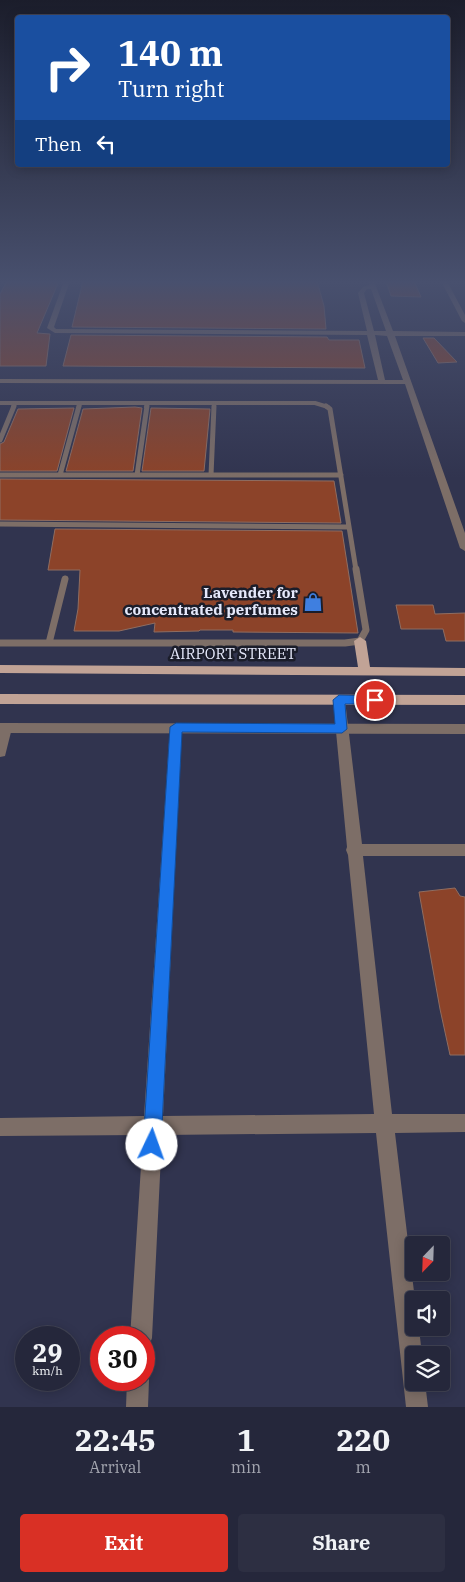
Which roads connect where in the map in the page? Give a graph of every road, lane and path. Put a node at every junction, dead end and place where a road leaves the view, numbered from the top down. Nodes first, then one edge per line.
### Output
1 (374, 347) edge
2 (395, 347) edge
3 (0, 381) edge
4 (382, 382) junction
5 (408, 382) junction
6 (0, 403) edge
7 (15, 403) junction
8 (80, 403) junction
9 (148, 403) junction
10 (214, 403) junction
11 (0, 440) edge
12 (0, 475) edge
13 (60, 475) junction
14 (137, 475) junction
15 (211, 475) junction
16 (341, 475) junction
17 (0, 524) edge
18 (349, 527) junction
19 (465, 548) edge
20 (65, 579) dead end
21 (360, 641) junction
22 (0, 643) edge
23 (49, 643) junction
24 (0, 669) edge
25 (365, 671) junction
26 (465, 672) edge
27 (0, 699) edge
28 (339, 700) junction
29 (465, 700) edge
30 (176, 727) junction
31 (3, 728) edge
32 (342, 729) junction
33 (465, 729) edge
34 (0, 752) edge
35 (353, 850) junction
36 (465, 850) edge
37 (384, 1123) junction
38 (465, 1123) edge
39 (153, 1126) junction
40 (0, 1127) edge
41 (142, 1326) edge
42 (410, 1346) edge
43 (138, 1391) edge
44 (415, 1391) edge
45 (137, 1407) edge
46 (417, 1407) edge

1 - 4 street
2 - 5 street
3 - 4 street
4 - 5 street
5 - 19 street
6 - 7 lane
7 - 8 lane
7 - 11 lane
8 - 9 lane
8 - 13 lane
9 - 10 lane
9 - 14 lane
10 - 15 lane
10 - 16 lane
12 - 13 lane
13 - 14 lane
14 - 15 lane
15 - 16 lane
16 - 18 lane
17 - 18 lane
18 - 21 lane
20 - 23 lane
21 - 23 lane
21 - 25 main road
22 - 23 lane
24 - 25 main road, AIRPORT STREET
25 - 26 main road, AIRPORT STREET
27 - 28 main road
28 - 29 main road
28 - 32 street
30 - 31 street
30 - 32 street
30 - 39 street
31 - 34 street
32 - 33 street
32 - 35 street
35 - 36 street
35 - 37 street
37 - 38 street
37 - 39 street
37 - 42 street
39 - 40 street
39 - 41 street
43 - 45 street
44 - 46 street

